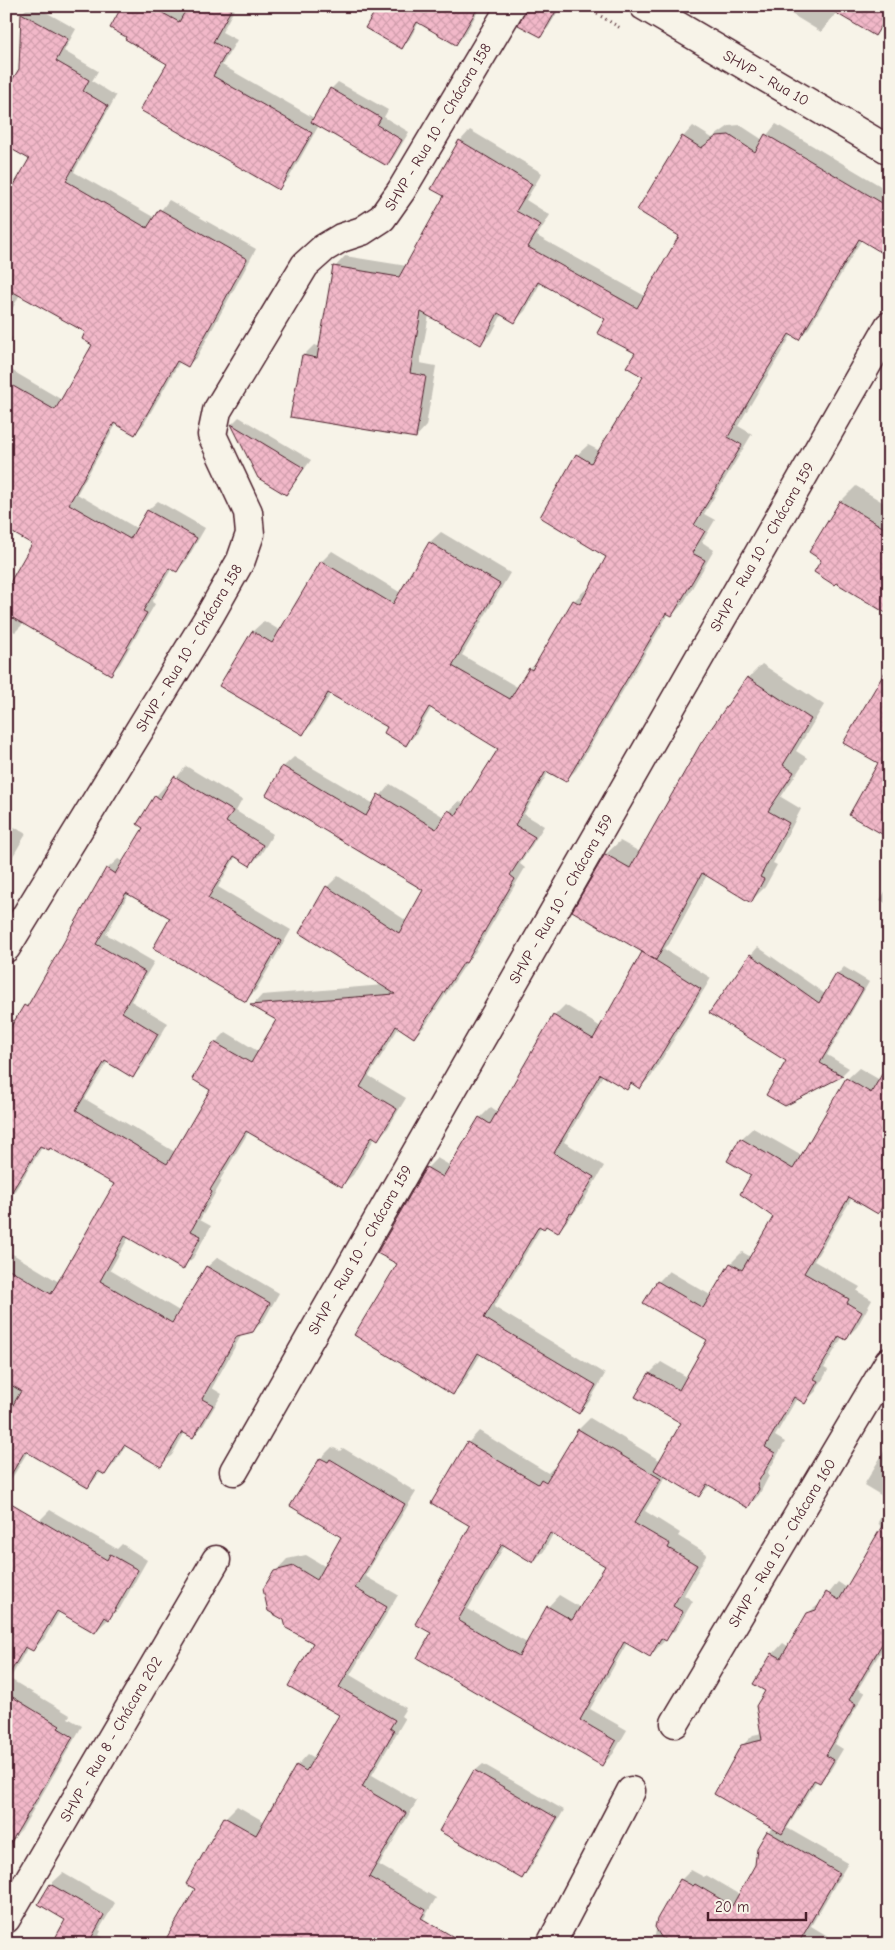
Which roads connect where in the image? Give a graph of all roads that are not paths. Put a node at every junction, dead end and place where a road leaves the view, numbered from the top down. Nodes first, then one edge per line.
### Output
1 (511, 6) edge
2 (644, 6) edge
3 (889, 150) edge
4 (889, 326) edge
5 (6, 948) edge
6 (889, 1362) edge
7 (234, 1471) dead end
8 (216, 1560) dead end
9 (675, 1724) dead end
10 (631, 1790) dead end
11 (6, 1919) edge
12 (551, 1944) edge

1 - 5 street, SHVP - Rua 10 - Chácara 158
2 - 3 street, SHVP - Rua 10
4 - 7 street, SHVP - Rua 10 - Chácara 159
6 - 9 street, SHVP - Rua 10 - Chácara 160
8 - 11 street, SHVP - Rua 8 - Chácara 202
10 - 12 street

